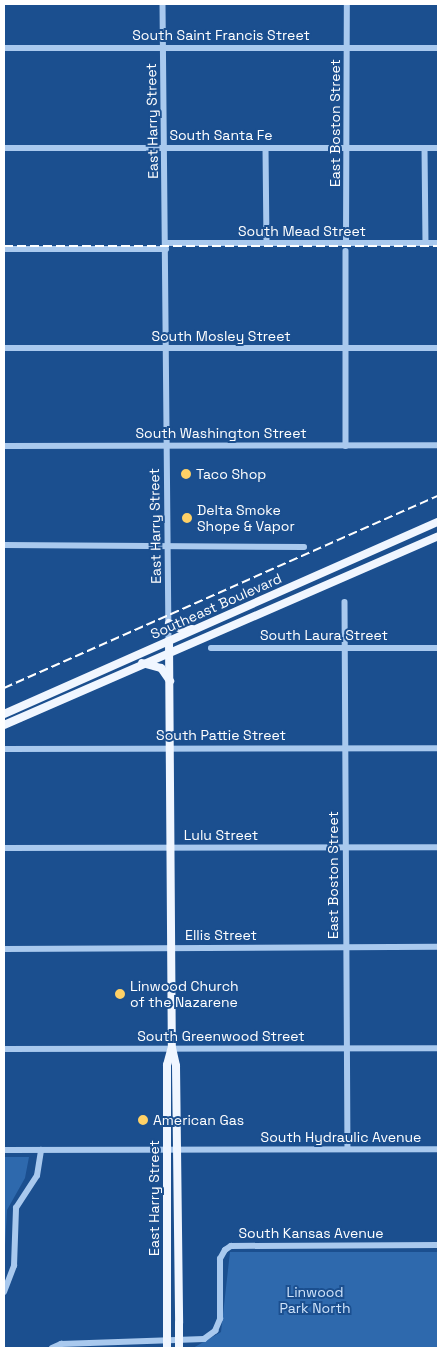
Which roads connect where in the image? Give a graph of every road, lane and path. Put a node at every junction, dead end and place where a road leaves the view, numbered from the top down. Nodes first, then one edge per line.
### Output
1 (163, 4) edge
2 (347, 4) edge
3 (348, 47) junction
4 (4, 48) edge
5 (164, 48) junction
6 (438, 48) edge
7 (4, 148) edge
8 (165, 148) junction
9 (266, 148) junction
10 (346, 148) junction
11 (425, 148) junction
12 (438, 148) edge
13 (267, 243) junction
14 (346, 243) junction
15 (426, 243) junction
16 (438, 243) edge
17 (166, 246) junction
18 (4, 249) edge
19 (346, 251) dead end
20 (4, 348) edge
21 (166, 348) junction
22 (346, 348) junction
23 (438, 348) edge
24 (438, 445) edge
25 (4, 446) edge
26 (167, 446) junction
27 (346, 446) junction
28 (438, 522) edge
29 (438, 536) edge
30 (4, 545) edge
31 (168, 546) junction
32 (304, 547) dead end
33 (345, 602) dead end
34 (169, 623) junction
35 (196, 629) junction
36 (169, 641) junction
37 (344, 647) junction
38 (211, 648) dead end
39 (438, 648) edge
40 (169, 651) junction
41 (142, 663) junction
42 (170, 681) junction
43 (4, 714) edge
44 (4, 725) edge
45 (170, 748) junction
46 (345, 748) junction
47 (438, 748) edge
48 (4, 749) edge
49 (170, 847) junction
50 (346, 847) junction
51 (438, 847) edge
52 (4, 848) edge
53 (171, 947) junction
54 (346, 947) junction
55 (438, 947) edge
56 (4, 949) edge
57 (172, 1048) junction
58 (347, 1048) junction
59 (438, 1048) edge
60 (4, 1050) edge
61 (348, 1149) junction
62 (438, 1149) edge
63 (4, 1150) edge
64 (41, 1150) junction
65 (166, 1150) junction
66 (177, 1150) junction
67 (438, 1245) edge
68 (4, 1292) edge
69 (52, 1348) edge
70 (167, 1348) edge
71 (179, 1348) edge

1 - 5 street, East Harry Street
2 - 3 street, East Boston Street
3 - 5 street, South Saint Francis Street
3 - 6 street, South Saint Francis Street
3 - 10 street, East Boston Street
4 - 5 street, South Saint Francis Street
5 - 8 street, East Harry Street
7 - 8 street, South Santa Fe
8 - 9 street, South Santa Fe
8 - 17 street, East Harry Street
9 - 10 street, South Santa Fe
9 - 13 street
10 - 11 street, South Santa Fe
10 - 14 street, East Boston Street
11 - 12 street, South Santa Fe
11 - 15 street
13 - 14 street, South Mead Street
13 - 17 street, South Mead Street
14 - 15 street, South Mead Street
15 - 16 street, South Mead Street
17 - 18 street, South Mead Street
17 - 21 street, East Harry Street
19 - 22 street
20 - 21 street, South Mosley Street
21 - 22 street, South Mosley Street
21 - 26 street, East Harry Street
22 - 23 street, South Mosley Street
22 - 27 street
24 - 27 street, South Washington Street
25 - 26 street, South Washington Street
26 - 27 street, South Washington Street
26 - 31 street, East Harry Street
28 - 35 main road, Southeast Boulevard
29 - 40 main road, Southeast Boulevard
30 - 31 street
31 - 32 street
31 - 34 street, East Harry Street
33 - 37 street, East Boston Street
34 - 35 main road
34 - 36 street, East Harry Street
35 - 36 main road, Southeast Boulevard
36 - 40 main road, East Harry Street
36 - 43 main road, Southeast Boulevard
37 - 38 street, South Laura Street
37 - 39 street, South Laura Street
37 - 46 street, East Boston Street
40 - 41 main road, Southeast Boulevard
40 - 42 main road, East Harry Street
41 - 42 main road
41 - 44 main road, Southeast Boulevard
42 - 45 main road, East Harry Street
45 - 46 street, South Pattie Street
45 - 48 street, South Pattie Street
45 - 49 main road, East Harry Street
46 - 47 street, South Pattie Street
46 - 50 street, East Boston Street
49 - 50 street, Lulu Street
49 - 52 street, Lulu Street
49 - 53 main road, East Harry Street
50 - 51 street, Lulu Street
50 - 54 street, East Boston Street
53 - 54 street, Ellis Street
53 - 56 street, Ellis Street
53 - 57 main road, East Harry Street
54 - 55 street, Ellis Street
54 - 58 street, East Boston Street
57 - 58 street, South Greenwood Street
57 - 60 street, South Greenwood Street
57 - 65 main road, East Harry Street
57 - 66 main road, East Harry Street
58 - 59 street, South Greenwood Street
58 - 61 street, East Boston Street
61 - 62 street, South Hydraulic Avenue
61 - 66 street, South Hydraulic Avenue
63 - 64 street, South Hydraulic Avenue
64 - 65 street, South Hydraulic Avenue
64 - 68 street
65 - 66 street, South Hydraulic Avenue
65 - 70 main road, East Harry Street, bridge
66 - 71 main road, East Harry Street, bridge
67 - 69 street, South Kansas Avenue

